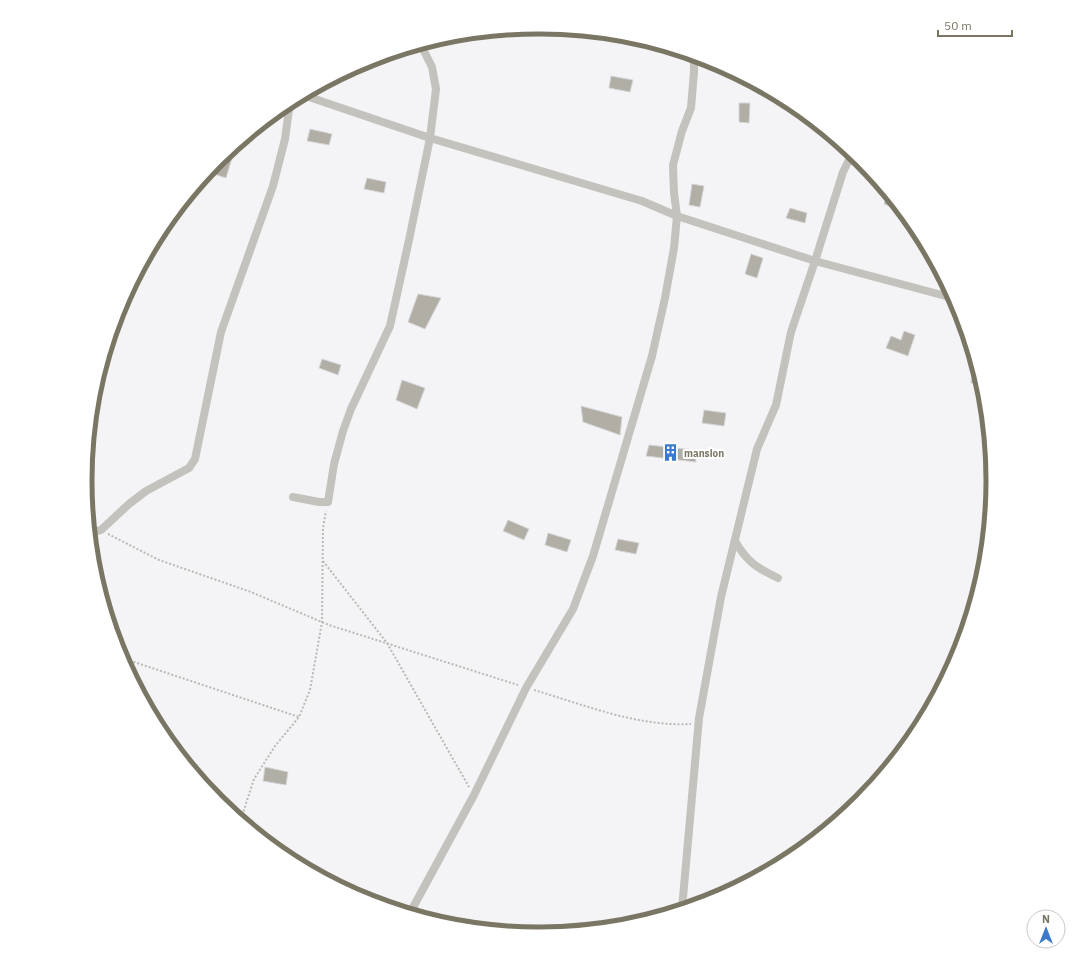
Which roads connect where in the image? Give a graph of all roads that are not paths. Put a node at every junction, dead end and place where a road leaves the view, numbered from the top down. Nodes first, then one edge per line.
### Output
1 (423, 49) edge
2 (694, 62) edge
3 (310, 97) edge
4 (289, 111) edge
5 (430, 138) junction
6 (849, 160) edge
7 (677, 216) junction
8 (815, 261) junction
9 (945, 296) edge
10 (293, 498) dead end
11 (95, 532) edge
12 (735, 542) junction
13 (778, 578) dead end
14 (683, 903) edge
15 (412, 909) edge

1 - 5 street
2 - 7 street
3 - 5 street
4 - 11 street
5 - 7 street
5 - 10 street
6 - 8 street
7 - 8 street
7 - 15 street
8 - 9 street
8 - 12 street
12 - 13 street
12 - 14 street

